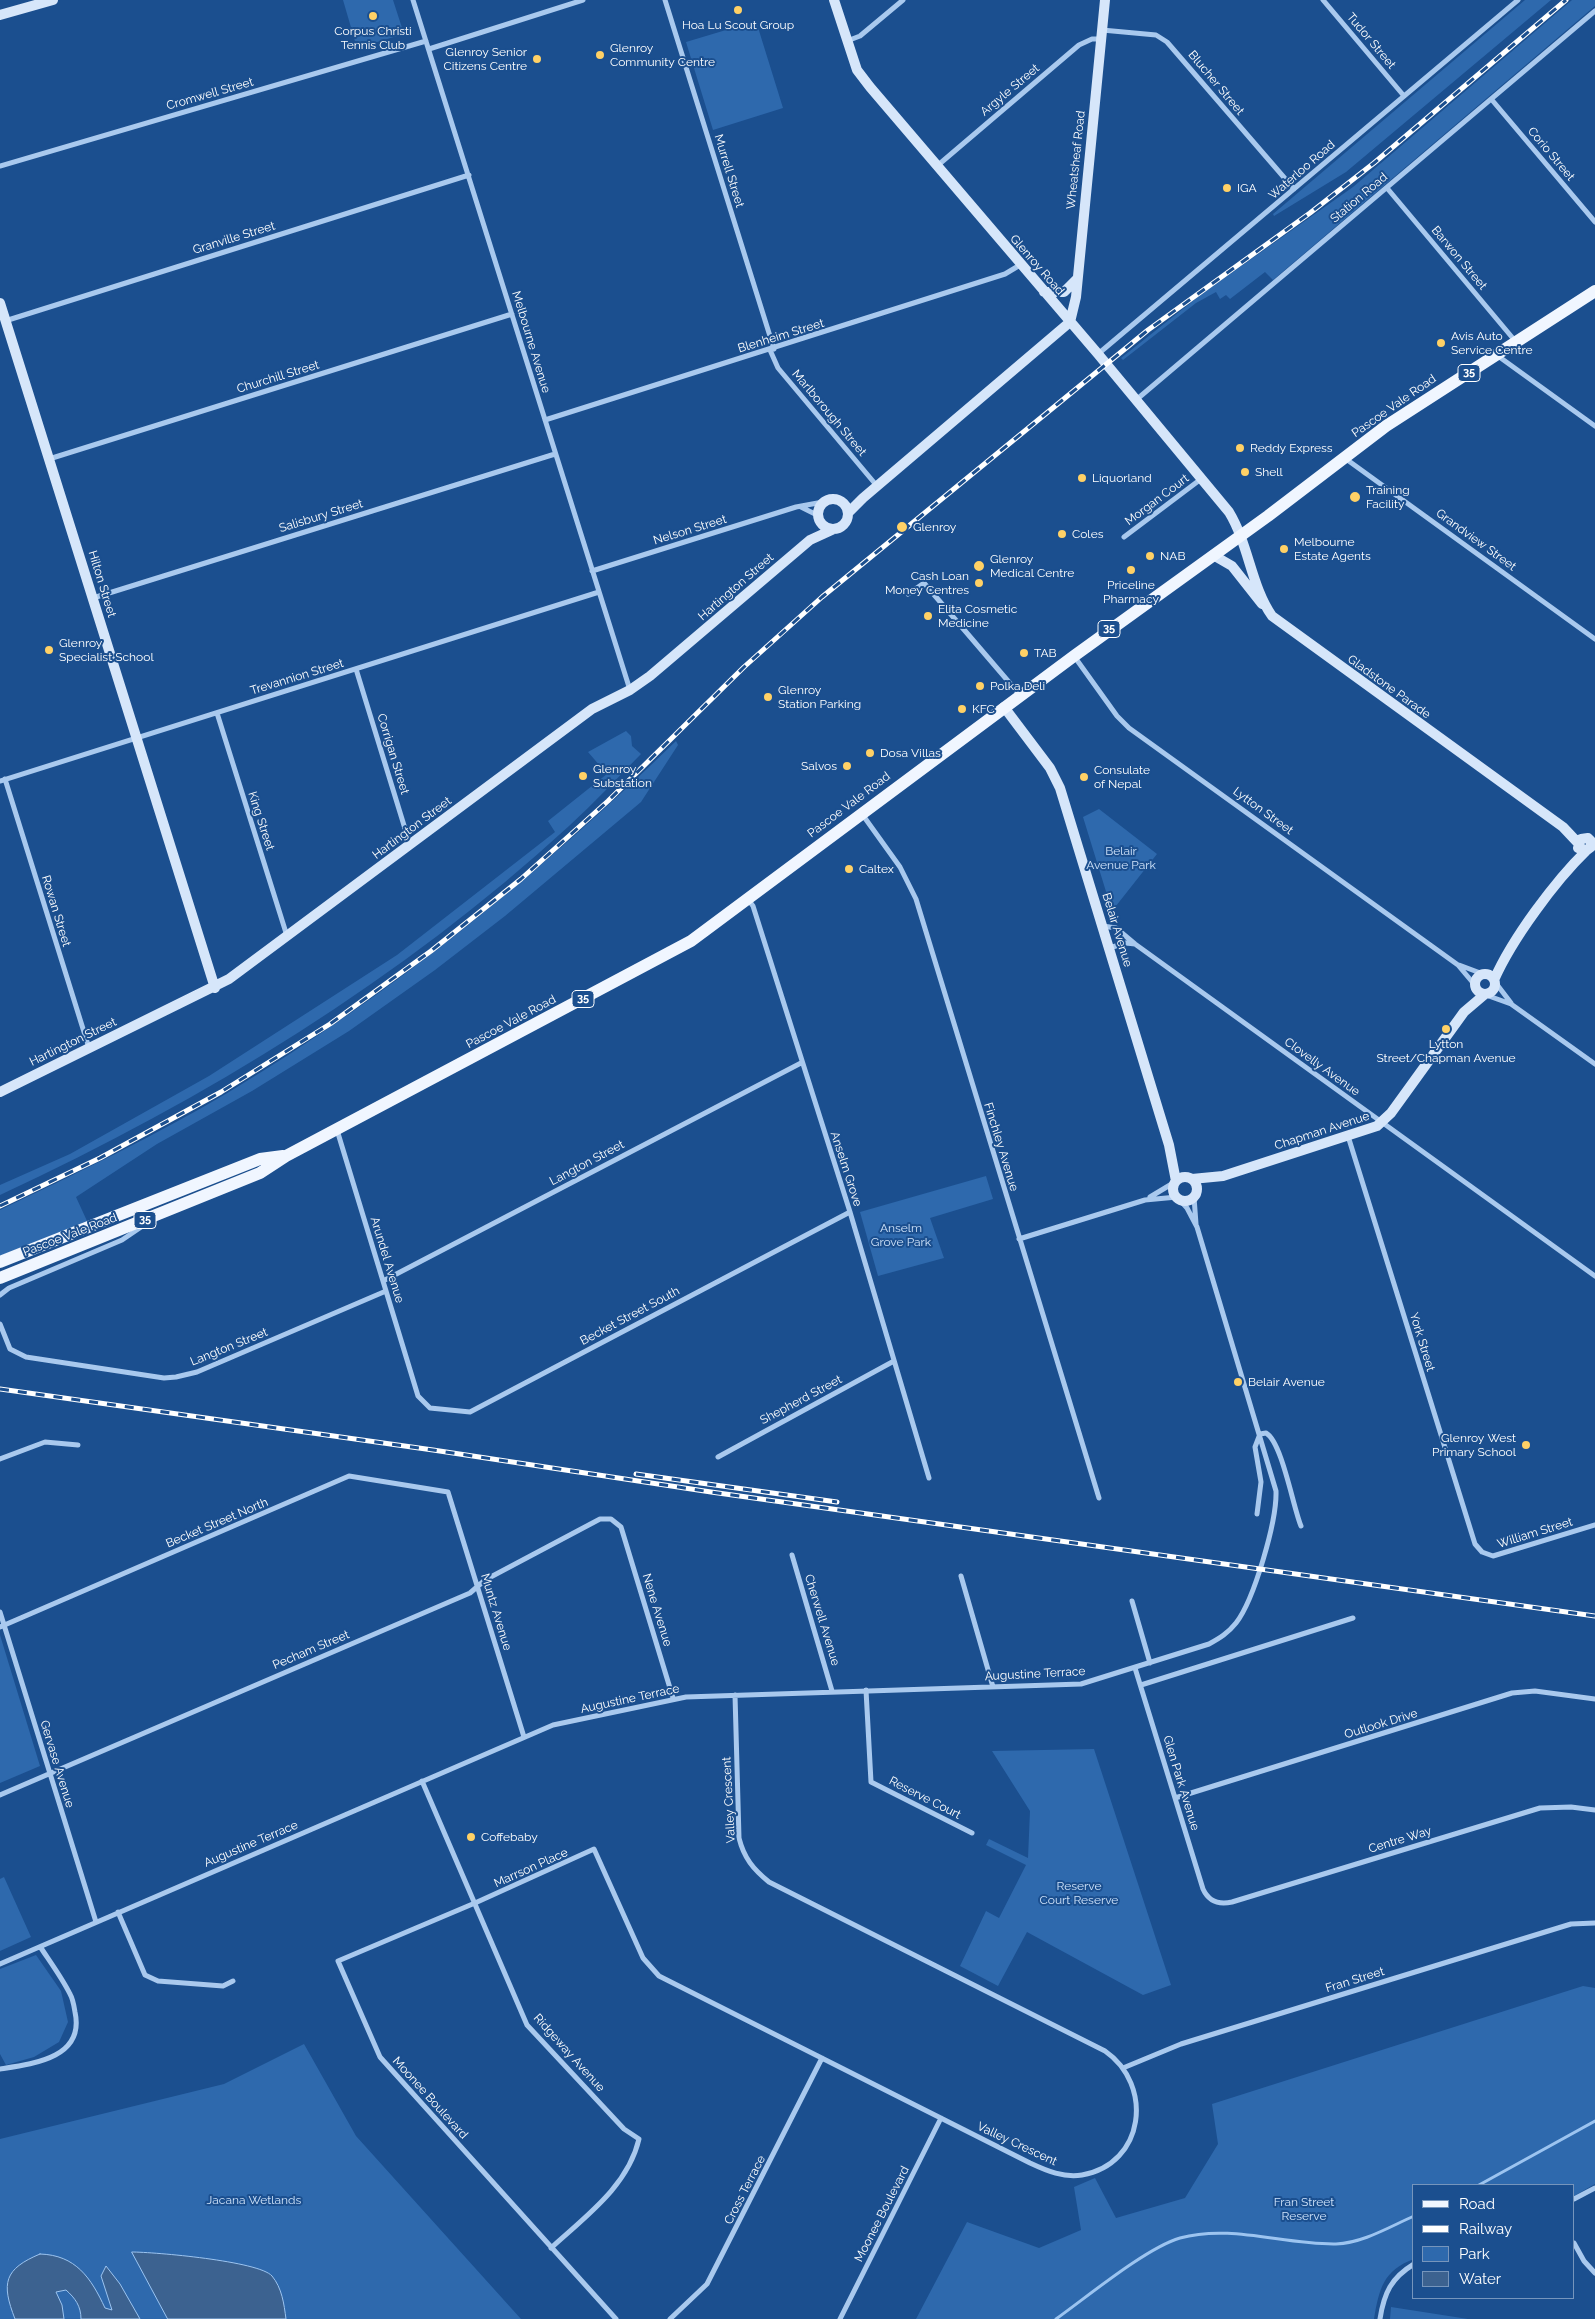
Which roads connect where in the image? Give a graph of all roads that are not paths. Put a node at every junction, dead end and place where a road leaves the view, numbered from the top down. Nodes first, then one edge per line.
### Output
1 (53, 0) edge
2 (413, 0) edge
3 (583, 0) edge
4 (665, 0) edge
5 (834, 0) edge
6 (902, 0) edge
7 (1105, 0) edge
8 (1323, 0) edge
9 (1516, 0) edge
10 (1595, 11) edge
11 (0, 15) edge
12 (1101, 34) junction
13 (426, 41) junction
14 (847, 41) junction
15 (429, 49) junction
16 (1404, 96) junction
17 (1492, 100) junction
18 (0, 166) edge
19 (936, 166) junction
20 (468, 175) junction
21 (1387, 188) junction
22 (1294, 190) junction
23 (1595, 222) edge
24 (1020, 265) junction
25 (1077, 278) junction
26 (1595, 291) edge
27 (1044, 292) junction
28 (0, 303) edge
29 (512, 314) junction
30 (5, 321) junction
31 (1070, 322) junction
32 (1516, 342) junction
33 (772, 350) junction
34 (1099, 355) junction
35 (1496, 355) junction
36 (1136, 400) junction
37 (545, 420) junction
38 (1595, 426) edge
39 (555, 454) junction
40 (1345, 458) junction
41 (49, 459) junction
42 (1201, 479) junction
43 (877, 486) junction
44 (863, 498) junction
45 (842, 501) junction
46 (823, 502) junction
47 (794, 508) junction
48 (848, 514) junction
49 (819, 518) junction
50 (834, 529) junction
51 (1241, 535) junction
52 (1124, 537) dead end
53 (810, 540) junction
54 (1213, 555) junction
55 (592, 571) junction
56 (599, 592) junction
57 (908, 594) dead end
58 (93, 598) junction
59 (1268, 610) junction
60 (1595, 639) edge
61 (1074, 656) junction
62 (356, 669) junction
63 (630, 690) junction
64 (1021, 695) junction
65 (1004, 708) junction
66 (217, 712) junction
67 (136, 738) junction
68 (2, 780) edge
69 (861, 813) junction
70 (1595, 828) edge
71 (1588, 844) edge
72 (410, 845) junction
73 (747, 898) junction
74 (1103, 926) junction
75 (287, 936) junction
76 (1135, 944) junction
77 (1109, 948) junction
78 (1458, 965) junction
79 (1489, 978) junction
80 (1474, 985) junction
81 (215, 988) junction
82 (1485, 995) junction
83 (1511, 1004) junction
84 (1464, 1012) junction
85 (89, 1048) junction
86 (801, 1063) junction
87 (1595, 1064) edge
88 (0, 1092) edge
89 (1382, 1122) junction
90 (336, 1130) junction
91 (1348, 1136) junction
92 (1169, 1145) junction
93 (286, 1156) junction
94 (1223, 1176) junction
95 (1190, 1178) junction
96 (1176, 1182) junction
97 (1195, 1195) junction
98 (1178, 1198) junction
99 (1145, 1200) junction
100 (850, 1212) junction
101 (154, 1216) junction
102 (1197, 1227) junction
103 (1019, 1239) junction
104 (0, 1262) edge
105 (1595, 1276) edge
106 (0, 1278) edge
107 (383, 1281) junction
108 (386, 1291) junction
109 (0, 1295) edge
110 (0, 1324) edge
111 (894, 1361) junction
112 (418, 1396) joint
113 (1260, 1434) junction
114 (78, 1445) dead end
115 (718, 1457) dead end
116 (0, 1459) edge
117 (929, 1478) dead end
118 (448, 1492) joint
119 (1099, 1498) dead end
120 (1257, 1514) dead end
121 (1595, 1525) edge
122 (1301, 1526) dead end
123 (621, 1527) joint
124 (1482, 1552) joint
125 (792, 1555) dead end
126 (961, 1576) dead end
127 (478, 1586) junction
128 (1132, 1601) dead end
129 (0, 1612) edge
130 (1353, 1618) dead end
131 (2, 1626) edge
132 (1150, 1663) junction
133 (1135, 1668) junction
134 (1140, 1685) junction
135 (993, 1687) junction
136 (866, 1690) junction
137 (832, 1691) junction
138 (735, 1695) junction
139 (673, 1698) junction
140 (1595, 1699) edge
141 (524, 1737) junction
142 (50, 1774) junction
143 (422, 1781) junction
144 (0, 1795) edge
145 (1175, 1798) junction
146 (1595, 1810) edge
147 (972, 1833) dead end
148 (594, 1849) joint
149 (1213, 1902) joint
150 (475, 1903) junction
151 (118, 1912) junction
152 (96, 1922) junction
153 (1595, 1923) edge
154 (41, 1948) junction
155 (0, 1964) edge
156 (233, 1981) dead end
157 (822, 2058) junction
158 (1123, 2068) junction
159 (0, 2069) edge
160 (941, 2118) junction
161 (1595, 2188) edge
162 (1575, 2198) edge
163 (1575, 2245) edge
164 (551, 2248) junction
165 (1412, 2265) edge
166 (1595, 2273) edge
167 (616, 2319) edge
168 (670, 2319) edge
169 (840, 2319) edge
170 (1380, 2319) edge

1 - 11 street
2 - 13 street, Melbourne Avenue
3 - 15 street
4 - 33 street, Murrell Street
5 - 14 street, Glenroy Road
6 - 14 street
7 - 12 street, Wheatsheaf Road
8 - 16 street, Tudor Street
9 - 16 street, Waterloo Road
10 - 17 street, Station Road
12 - 19 street, Argyle Street
12 - 22 street, Blucher Street
12 - 25 street, Wheatsheaf Road
13 - 15 street, Melbourne Avenue
13 - 18 street, Cromwell Street
14 - 19 street, Glenroy Road
15 - 20 street, Melbourne Avenue
16 - 22 street, Waterloo Road
17 - 21 street, Station Road
17 - 23 street, Corio Street
19 - 24 street, Glenroy Road
20 - 29 street, Melbourne Avenue
20 - 30 street, Granville Street
21 - 32 street, Barwon Street
21 - 36 street, Station Road
22 - 34 street, Waterloo Road
24 - 27 street, Glenroy Road
24 - 33 street, Blenheim Street
25 - 27 street
25 - 31 street, Wheatsheaf Road
26 - 32 main road, Pascoe Vale Road / 35
27 - 31 street, Glenroy Road
28 - 30 street, Hilton Street
29 - 37 street, Melbourne Avenue
29 - 41 street, Churchill Street
30 - 41 street, Hilton Street
31 - 34 street, Glenroy Road
31 - 43 street
32 - 35 main road, Pascoe Vale Road / 35
33 - 37 street, Blenheim Street
33 - 43 street, Marlborough Street
34 - 36 street, Glenroy Road
35 - 38 street
35 - 40 main road, Pascoe Vale Road / 35
36 - 42 street, Glenroy Road
37 - 39 street, Melbourne Avenue
39 - 55 street, Melbourne Avenue
39 - 58 street, Salisbury Street
40 - 51 main road, Pascoe Vale Road / 35
40 - 60 street, Grandview Street
41 - 58 street, Hilton Street
42 - 51 street, Glenroy Road
42 - 52 street, Morgan Court
43 - 44 street
44 - 45 street
44 - 48 street
45 - 46 street
45 - 48 street
46 - 47 street, Nelson Street
46 - 49 street
47 - 49 street
47 - 55 street, Nelson Street
48 - 50 street
49 - 50 street
49 - 53 street, Hartington Street
50 - 53 street, Hartington Street
51 - 54 main road, Pascoe Vale Road / 35
51 - 59 street, Gladstone Parade
53 - 63 street, Hartington Street
54 - 59 street
54 - 61 main road, Pascoe Vale Road / 35
55 - 56 street, Melbourne Avenue
56 - 62 street, Trevannion Street
56 - 63 street, Melbourne Avenue
57 - 64 street
58 - 67 street, Hilton Street
59 - 71 street, Gladstone Parade
61 - 64 main road, Pascoe Vale Road / 35
61 - 78 street, Lytton Street
62 - 66 street, Trevannion Street
62 - 72 street, Corrigan Street
63 - 72 street, Hartington Street
64 - 65 main road, Pascoe Vale Road / 35
65 - 69 main road, Pascoe Vale Road / 35
65 - 74 street, Belair Avenue
66 - 67 street, Trevannion Street
66 - 75 street, King Street
67 - 68 street, Trevannion Street
67 - 81 street, Hilton Street
68 - 85 street, Rowan Street
69 - 73 main road, Pascoe Vale Road / 35
69 - 103 street, Finchley Avenue
70 - 71 street
71 - 79 street
72 - 75 street, Hartington Street
73 - 86 street, Anselm Grove
73 - 90 main road, Pascoe Vale Road / 35
74 - 76 street, Clovelly Avenue
74 - 77 street, Belair Avenue
75 - 81 street, Hartington Street
76 - 77 street
76 - 89 street, Clovelly Avenue
77 - 92 street, Belair Avenue
78 - 79 street, Lytton Street
78 - 80 street, Lytton Street
79 - 80 street
79 - 82 street
79 - 83 street
80 - 82 street
80 - 84 street, Chapman Avenue
81 - 85 street, Hartington Street
82 - 83 street
82 - 84 street, Chapman Avenue
83 - 87 street
84 - 89 street, Chapman Avenue
85 - 88 street, Hartington Street
86 - 100 street, Anselm Grove
86 - 107 street, Langton Street
89 - 91 street, Chapman Avenue
89 - 105 street, Clovelly Avenue
90 - 93 main road, Pascoe Vale Road / 35
90 - 107 street, Arundel Avenue
91 - 94 street, Chapman Avenue
91 - 124 street, York Street
92 - 95 street, Belair Avenue
92 - 96 street, Belair Avenue
93 - 101 main road, Pascoe Vale Road / 35
93 - 104 main road, Pascoe Vale Road / 35
94 - 95 street, Chapman Avenue
94 - 97 street, Chapman Avenue
95 - 96 street
95 - 97 street
96 - 98 street
96 - 99 street
97 - 98 street
97 - 102 street
98 - 99 street
98 - 102 street
99 - 103 street
100 - 111 street, Anselm Grove
100 - 112 street, Becket Street South
101 - 106 main road, Pascoe Vale Road / 35
101 - 109 street
102 - 113 street
103 - 119 street, Finchley Avenue
107 - 108 street, Arundel Avenue
108 - 110 street, Langton Street
108 - 112 street, Arundel Avenue
111 - 115 street, Shepherd Street
111 - 117 street, Anselm Grove
113 - 120 street
113 - 122 street
113 - 132 street, Augustine Terrace
114 - 116 street
118 - 127 street, Muntz Avenue
118 - 131 street, Becket Street North
121 - 124 street, William Street
123 - 127 street, Pecham Street
123 - 139 street, Nene Avenue
125 - 137 street, Cherwell Avenue
126 - 135 street
127 - 141 street, Muntz Avenue
127 - 142 street, Pecham Street
128 - 132 street
129 - 131 street, Gervase Avenue
130 - 134 street
131 - 142 street, Gervase Avenue
132 - 133 street, Augustine Terrace
133 - 134 street, Glen Park Avenue
133 - 135 street, Augustine Terrace
134 - 145 street, Glen Park Avenue
135 - 136 street, Augustine Terrace
136 - 137 street, Augustine Terrace
136 - 147 street, Reserve Court
137 - 138 street, Augustine Terrace
138 - 139 street, Augustine Terrace
138 - 158 street, Valley Crescent
139 - 141 street, Augustine Terrace
140 - 145 street, Outlook Drive
141 - 143 street, Augustine Terrace
142 - 144 street, Pecham Street
142 - 152 street, Gervase Avenue
143 - 150 street, Ridgeway Avenue
143 - 151 street, Augustine Terrace
145 - 149 street, Glen Park Avenue
146 - 149 street, Centre Way
148 - 150 street, Marrson Place
148 - 157 street, Valley Crescent
150 - 164 street, Ridgeway Avenue
150 - 164 street, Moonee Boulevard
151 - 152 street, Augustine Terrace
151 - 156 street
152 - 154 street, Augustine Terrace
153 - 158 street, Fran Street
154 - 155 street, Augustine Terrace
154 - 159 street
157 - 160 street, Valley Crescent
157 - 168 street, Cross Terrace
158 - 160 street, Valley Crescent
160 - 169 street, Moonee Boulevard
161 - 162 street
163 - 166 street
164 - 167 street, Moonee Boulevard
165 - 170 street

